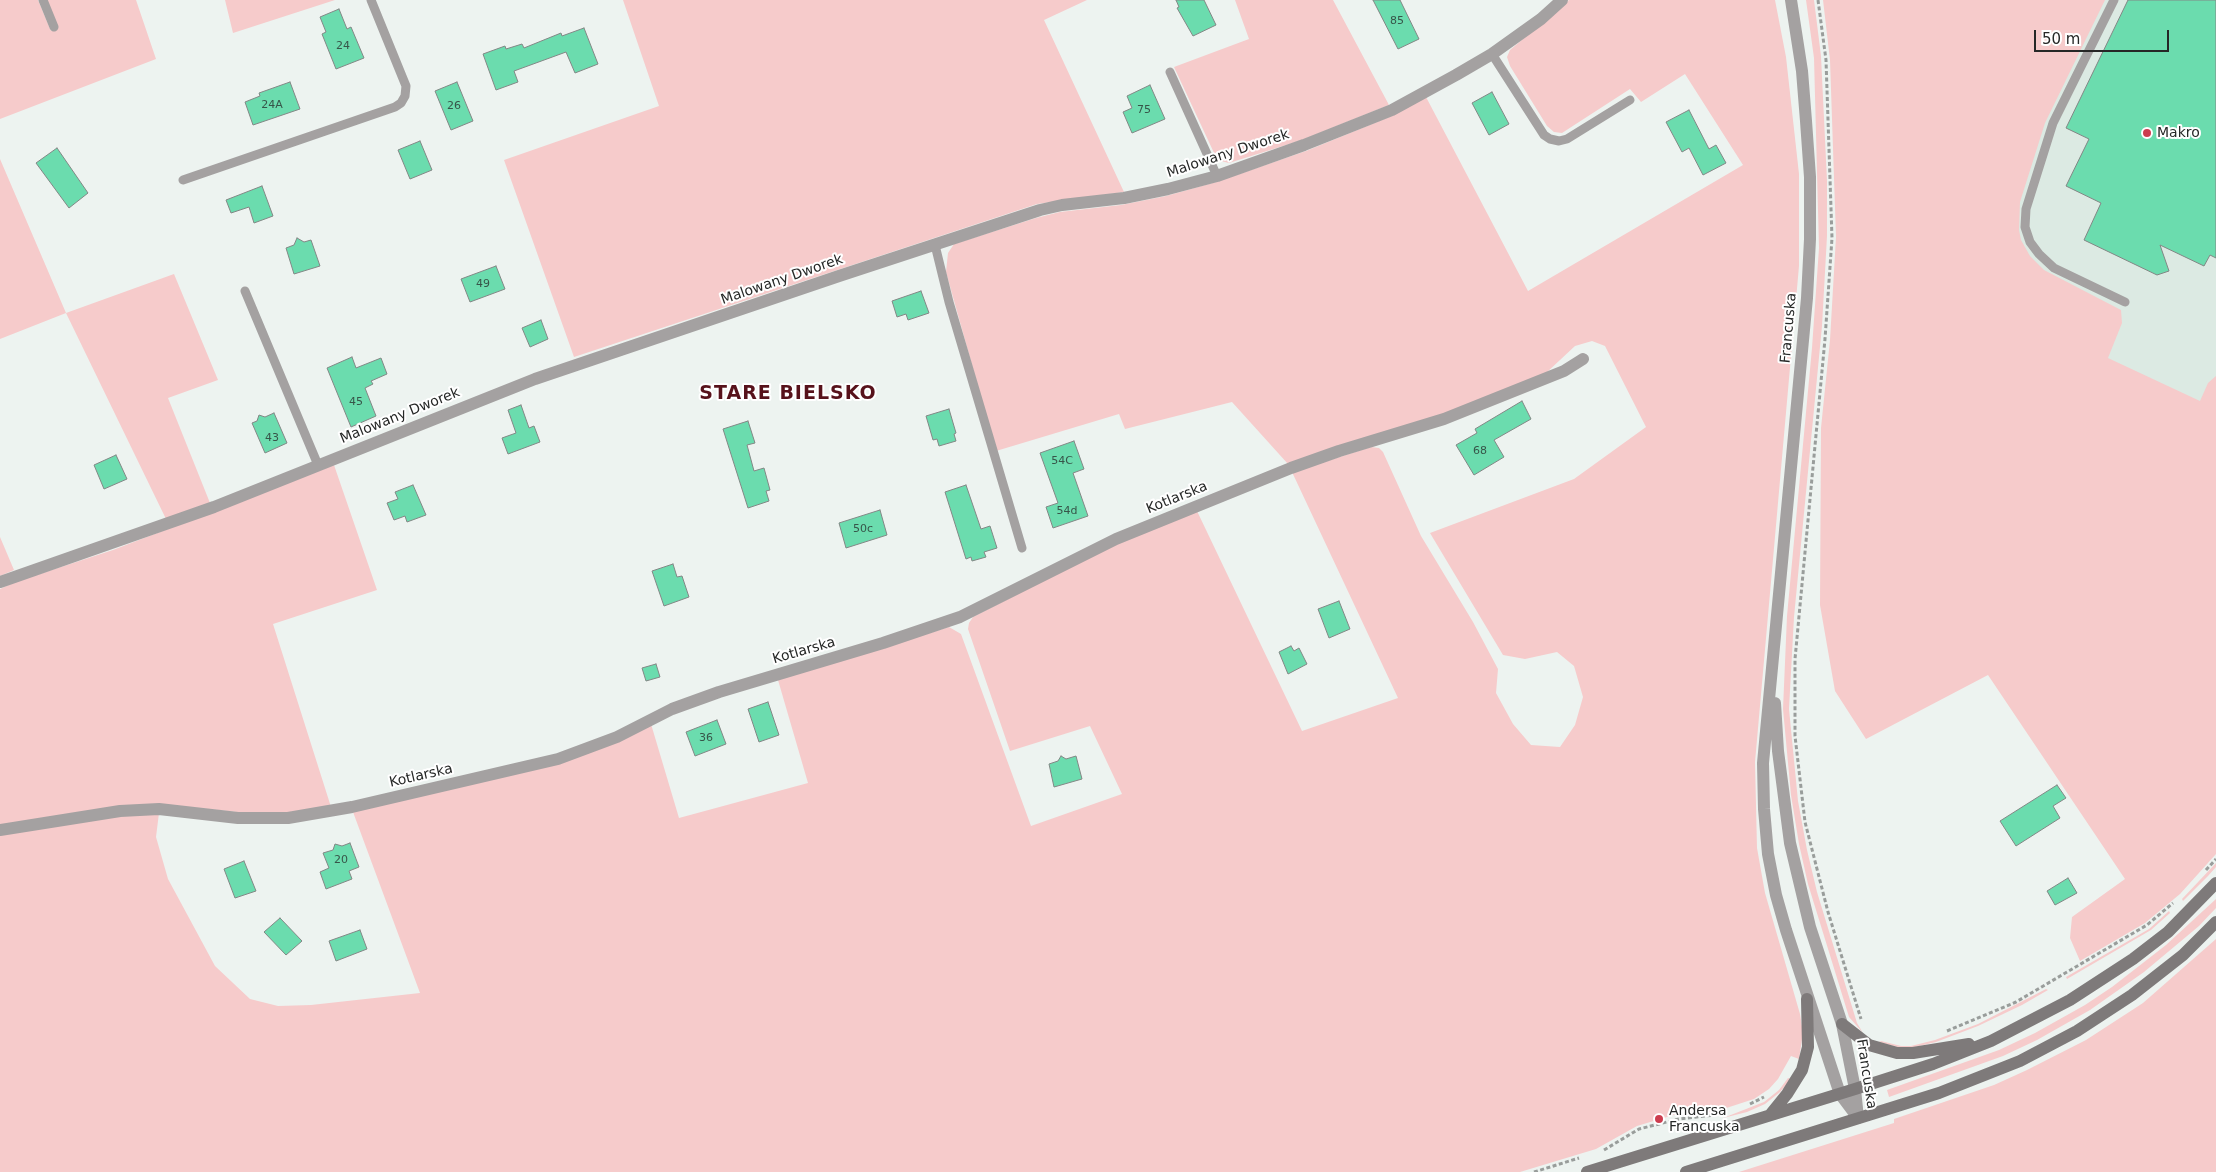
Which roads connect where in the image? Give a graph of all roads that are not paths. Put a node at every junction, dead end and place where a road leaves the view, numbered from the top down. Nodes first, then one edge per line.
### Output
1 (43, 0) edge
2 (371, 0) edge
3 (1562, 0) edge
4 (1791, 0) edge
5 (2114, 0) edge
6 (54, 27) dead end
7 (1492, 54) junction
8 (1170, 72) dead end
9 (1630, 100) dead end
10 (1218, 176) junction
11 (183, 180) dead end
12 (936, 245) junction
13 (245, 291) dead end
14 (2125, 302) dead end
15 (1583, 359) dead end
16 (318, 465) junction
17 (1022, 548) dead end
18 (0, 582) edge
19 (1773, 659) junction
20 (0, 830) edge
21 (2216, 883) edge
22 (2216, 922) edge
23 (1807, 999) junction
24 (1842, 1024) junction
25 (1991, 1041) junction
26 (1855, 1089) junction
27 (1840, 1094) junction
28 (1770, 1115) junction
29 (1858, 1118) junction
30 (1587, 1172) edge
31 (1686, 1172) edge

1 - 6 lane
2 - 11 lane
3 - 7 street, Malowany Dworek
4 - 19 street, Francuska
5 - 14 lane
7 - 9 lane
7 - 10 street, Malowany Dworek
8 - 10 lane
10 - 12 street, Malowany Dworek
12 - 16 street, Malowany Dworek
12 - 17 lane
13 - 16 lane
15 - 20 street, Kotlarska
16 - 18 street, Malowany Dworek
19 - 23 street, Francuska
19 - 24 street, Francuska
21 - 25 main road
22 - 29 main road
23 - 27 street, Francuska
23 - 28 main road
24 - 25 main road
24 - 26 street, Francuska
25 - 26 main road
26 - 27 main road
26 - 29 street, Francuska
27 - 28 main road
27 - 29 street, Francuska
28 - 30 main road
29 - 31 main road

